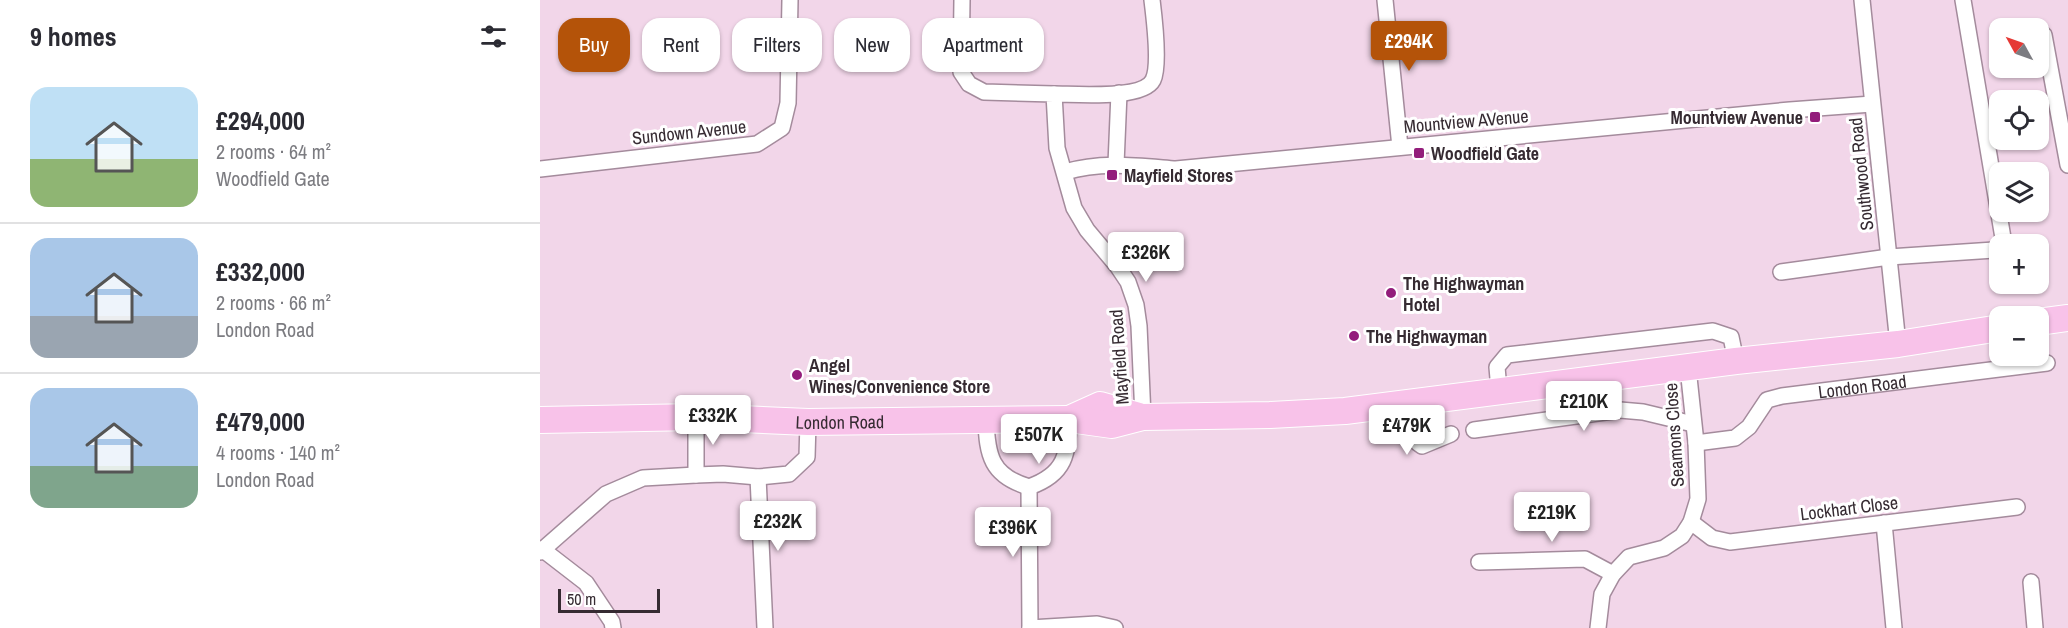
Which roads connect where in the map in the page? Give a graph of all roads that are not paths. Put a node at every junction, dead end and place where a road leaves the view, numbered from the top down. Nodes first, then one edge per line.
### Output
1 (790, 0) edge
2 (962, 0) edge
3 (1152, 0) edge
4 (1385, 0) edge
5 (1862, 0) edge
6 (1964, 0) edge
7 (2049, 62) edge
8 (1119, 93) junction
9 (1054, 94) junction
10 (1872, 104) junction
11 (1400, 147) junction
12 (1116, 164) junction
13 (2068, 165) edge
14 (540, 169) edge
15 (1065, 172) junction
16 (2002, 234) edge
17 (1989, 250) edge
18 (1889, 257) junction
19 (1781, 272) dead end
20 (2068, 318) edge
21 (2049, 321) edge
22 (1989, 330) edge
23 (1898, 344) junction
24 (1736, 361) junction
25 (2023, 366) edge
26 (1688, 368) junction
27 (1499, 390) junction
28 (1405, 404) junction
29 (696, 417) junction
30 (1143, 417) junction
31 (1069, 419) junction
32 (540, 420) edge
33 (986, 420) junction
34 (808, 422) junction
35 (1693, 424) junction
36 (1474, 430) dead end
37 (1451, 435) dead end
38 (1696, 443) junction
39 (696, 475) junction
40 (758, 477) junction
41 (1029, 486) junction
42 (2017, 507) dead end
43 (1691, 522) junction
44 (1884, 524) junction
45 (541, 550) edge
46 (1479, 562) dead end
47 (1613, 574) junction
48 (2031, 582) dead end
49 (613, 628) edge
50 (765, 628) edge
51 (1030, 628) edge
52 (1115, 628) edge
53 (1598, 628) edge
54 (1894, 628) edge
55 (2035, 628) edge

1 - 14 street, Sundown Avenue
2 - 9 street
3 - 8 street
4 - 11 street
5 - 10 street, Southwood Road
6 - 16 street
7 - 13 street
8 - 9 street
8 - 12 street
9 - 15 street, Mayfield Road
10 - 11 street, Mountview AVenue
10 - 18 street, Southwood Road
11 - 12 street, Mountview AVenue
12 - 15 street, Mountview AVenue
15 - 30 street, Mayfield Road
17 - 18 street
18 - 19 street
18 - 23 street, Southwood Road
20 - 21 main road
22 - 23 main road, London Road
23 - 24 main road, London Road
24 - 26 main road, London Road
24 - 27 street
25 - 38 street, London Road
26 - 27 main road, London Road
26 - 35 street, Seamons Close
27 - 28 main road, London Road
28 - 30 main road, London Road
28 - 37 street
29 - 32 main road, London Road
29 - 34 main road, London Road
29 - 39 street
30 - 31 main road, London Road
31 - 33 main road, London Road
31 - 41 street
33 - 34 main road, London Road
33 - 41 street
34 - 40 street
35 - 36 street
35 - 38 street, Seamons Close
38 - 43 street, Seamons Close
39 - 40 street
39 - 45 street
40 - 50 street
41 - 51 street
42 - 44 street, Lockhart Close
43 - 44 street, Lockhart Close
43 - 47 street
44 - 54 street
45 - 49 street
46 - 47 street
47 - 53 street
48 - 55 street
51 - 52 street

